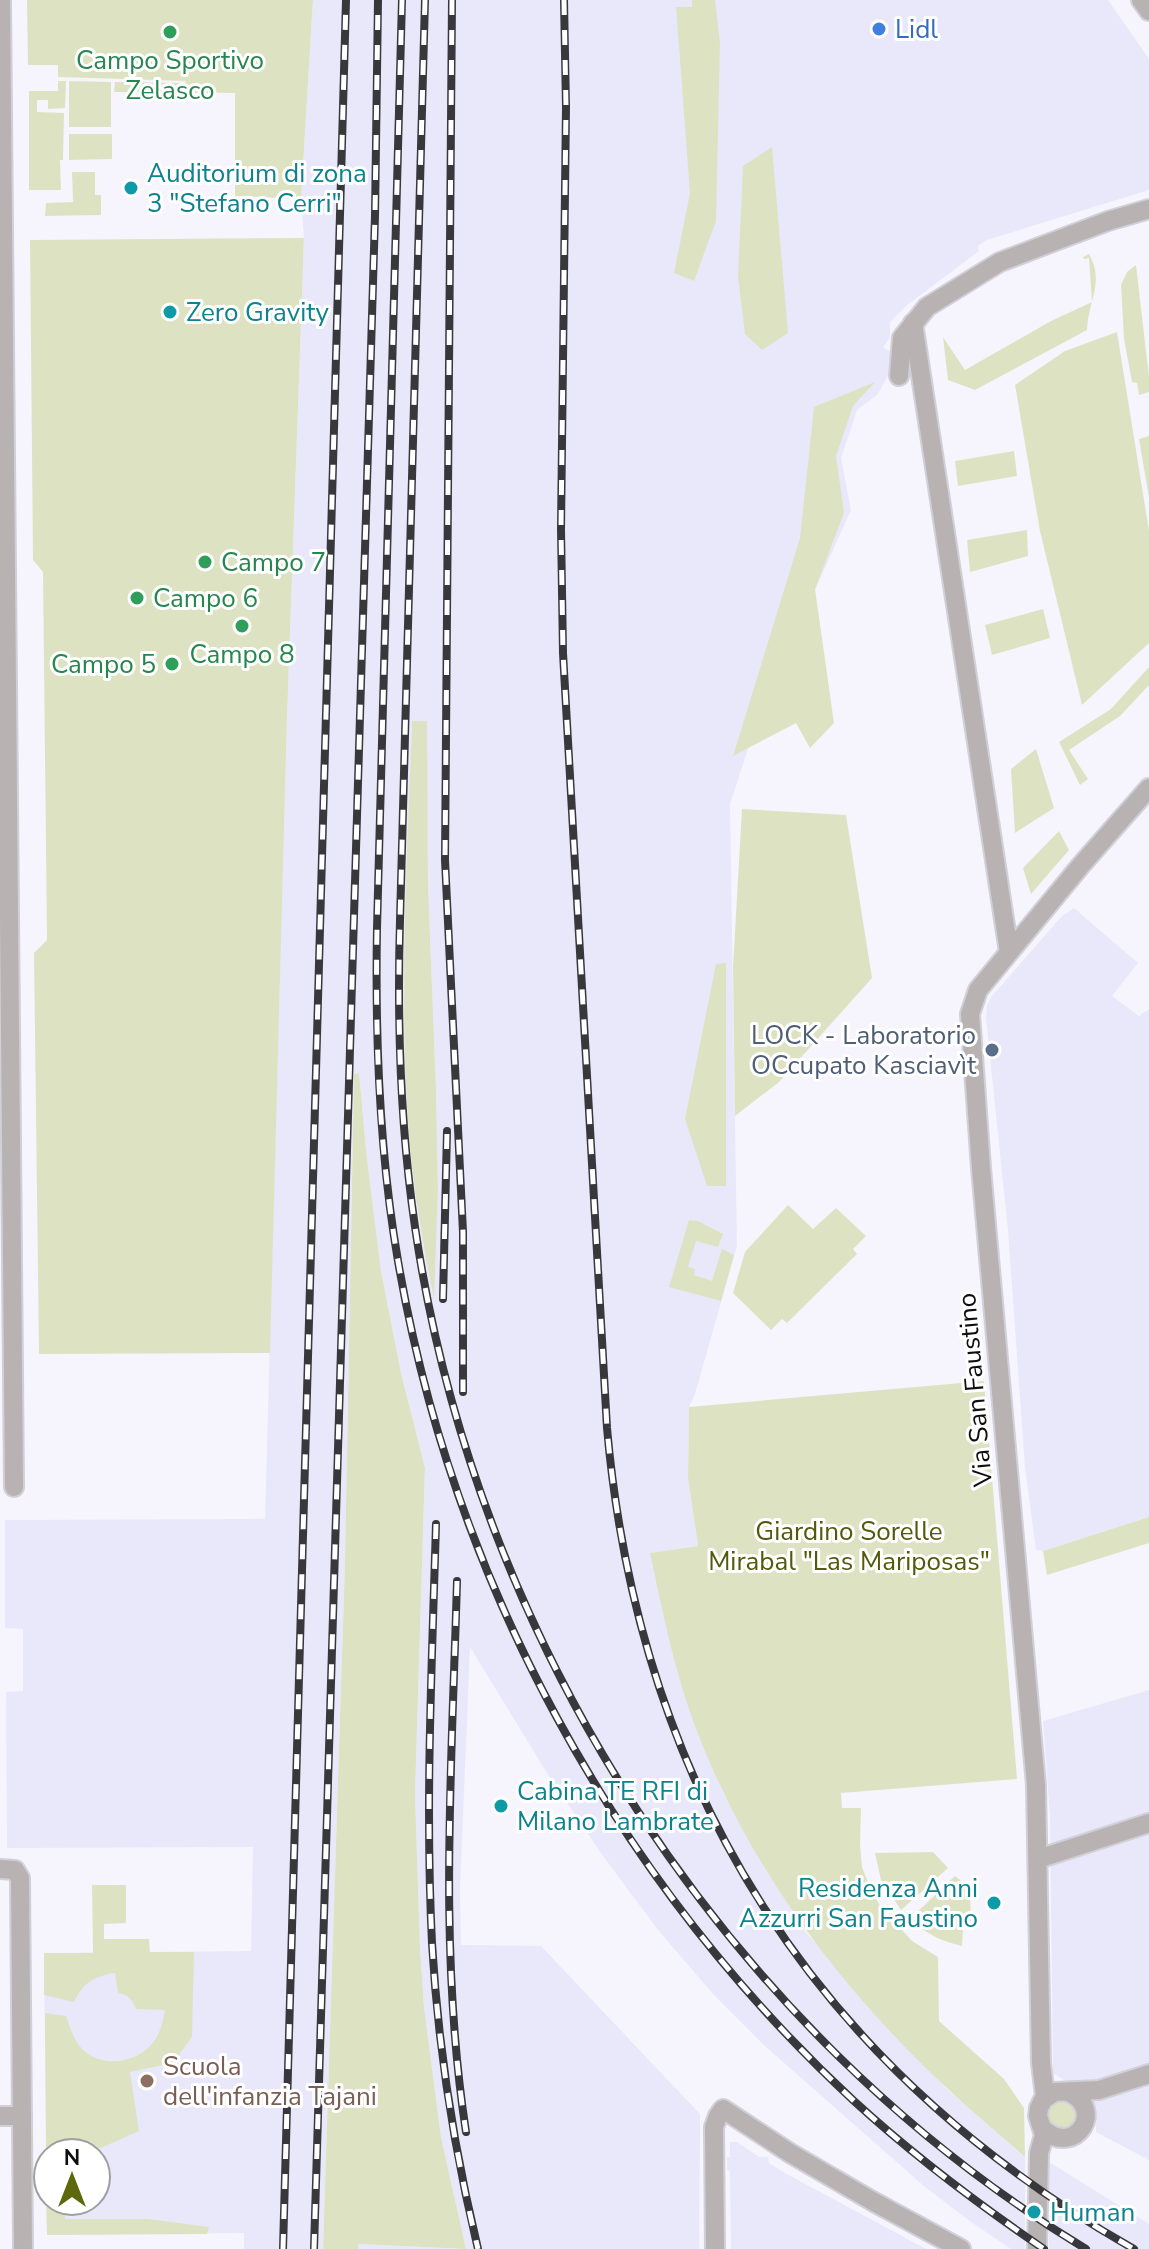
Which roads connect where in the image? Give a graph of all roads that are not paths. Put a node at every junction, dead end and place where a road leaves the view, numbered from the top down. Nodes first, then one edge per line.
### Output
1 (1, 0) edge
2 (1141, 0) edge
3 (1149, 11) edge
4 (1149, 209) edge
5 (913, 323) junction
6 (899, 376) dead end
7 (2, 466) edge
8 (1149, 788) edge
9 (1009, 952) junction
10 (14, 1487) dead end
11 (1149, 1823) edge
12 (1038, 1859) junction
13 (9, 1870) edge
14 (1149, 2074) edge
15 (1099, 2090) junction
16 (1068, 2092) junction
17 (1044, 2099) junction
18 (1086, 2110) junction
19 (0, 2116) edge
20 (22, 2116) junction
21 (1044, 2130) junction
22 (23, 2249) edge
23 (715, 2249) edge
24 (961, 2249) edge
25 (1037, 2249) edge

1 - 7 street
2 - 3 street
4 - 5 street
5 - 6 street
5 - 9 street
7 - 10 street
8 - 9 street, Via San Faustino
9 - 12 street, Via San Faustino
11 - 12 street
12 - 17 street, Via San Faustino
13 - 20 street
14 - 15 street
15 - 16 street
15 - 18 street
16 - 17 street
16 - 18 street
17 - 21 street, Via San Faustino
18 - 21 street
19 - 20 street
20 - 22 street
21 - 25 street, Via San Faustino
23 - 24 street

